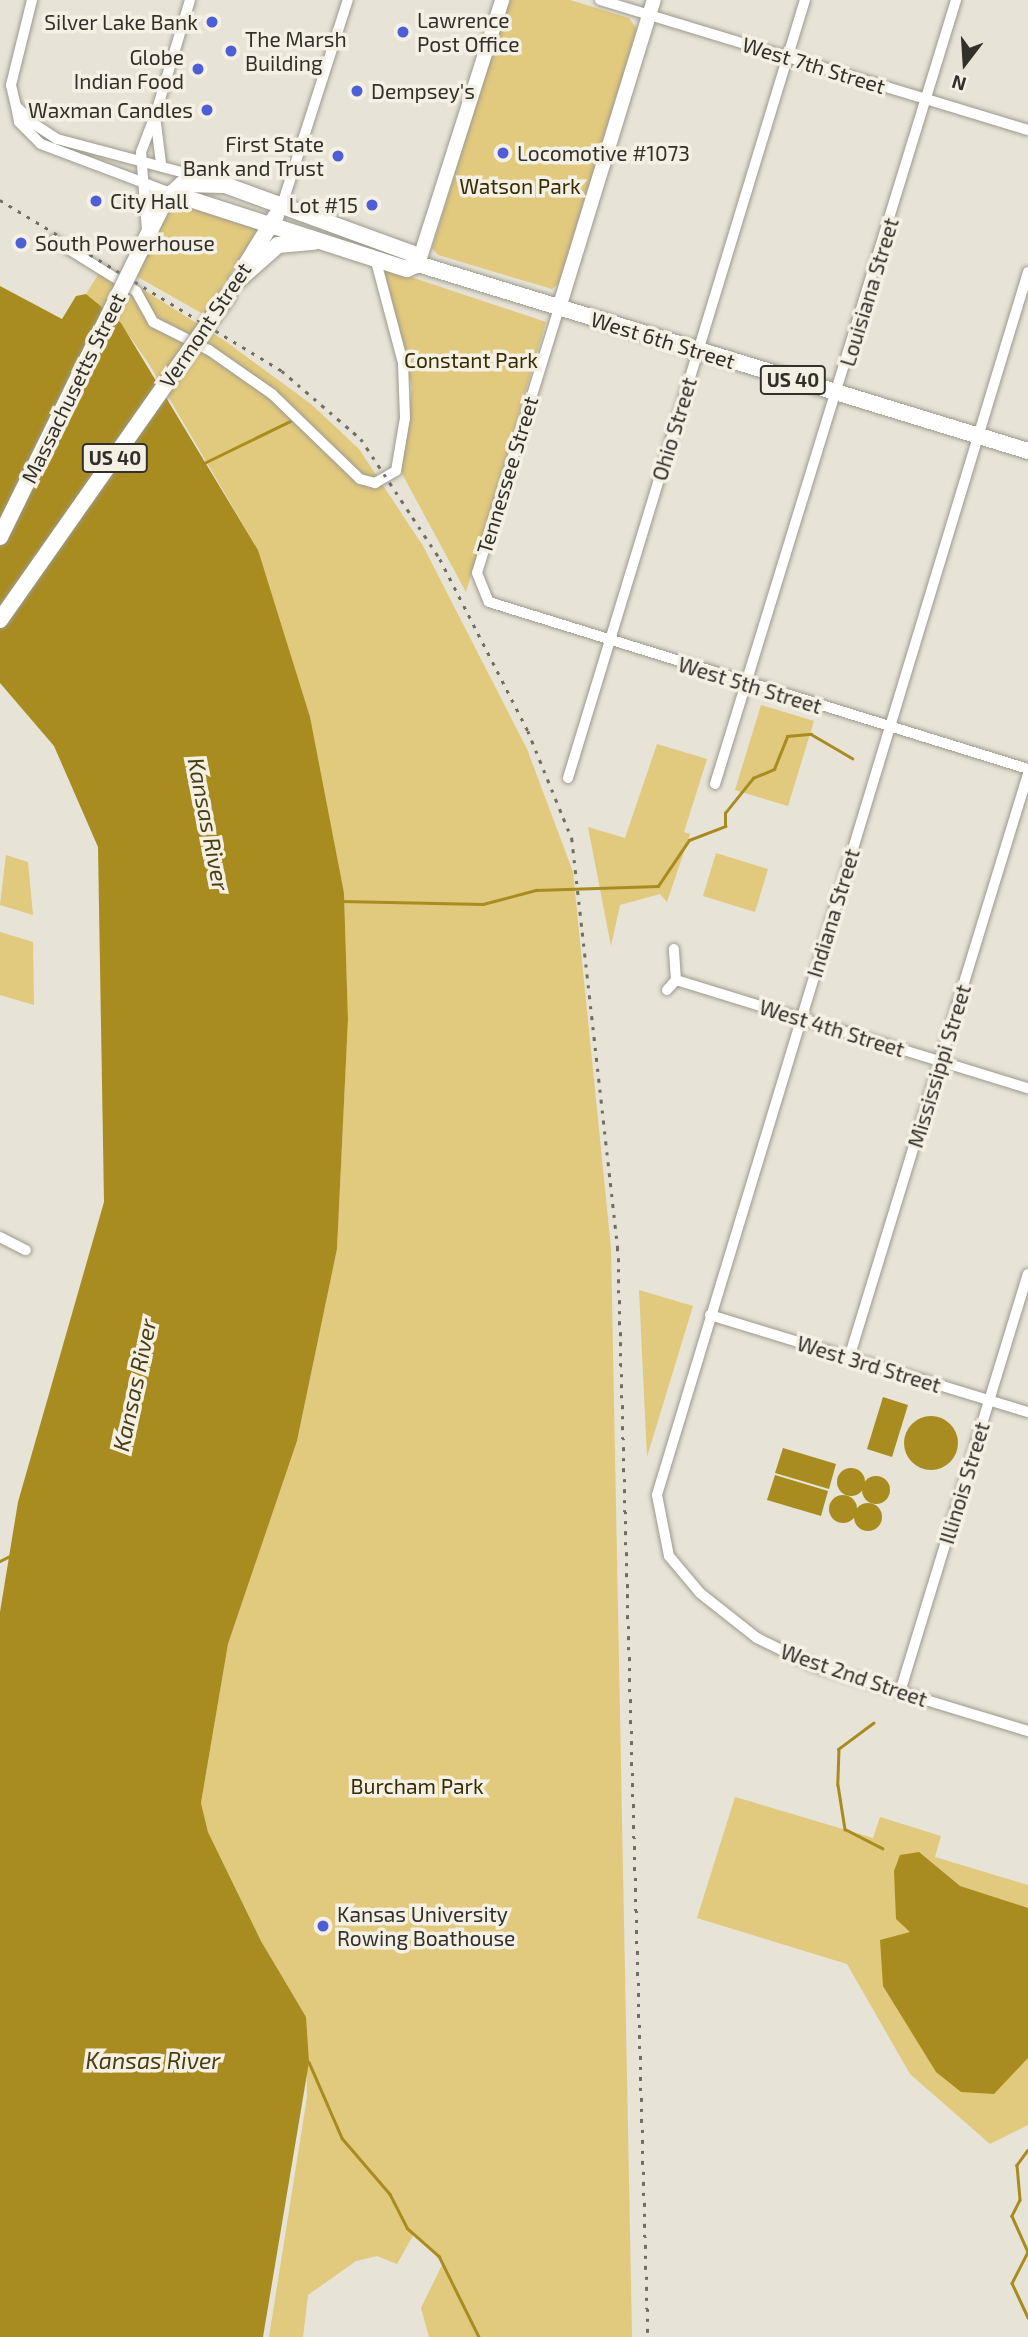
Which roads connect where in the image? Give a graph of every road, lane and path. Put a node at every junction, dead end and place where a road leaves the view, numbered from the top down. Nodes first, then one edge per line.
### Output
1 (32, 0) edge
2 (190, 0) edge
3 (348, 0) edge
4 (502, 0) edge
5 (600, 0) edge
6 (654, 0) edge
7 (805, 0) edge
8 (956, 0) edge
9 (649, 15) junction
10 (788, 58) junction
11 (928, 99) junction
12 (16, 106) junction
13 (156, 116) junction
14 (1028, 130) edge
15 (141, 160) junction
16 (162, 163) junction
17 (144, 179) junction
18 (225, 185) junction
19 (171, 193) junction
20 (282, 205) junction
21 (273, 223) junction
22 (54, 240) dead end
23 (333, 243) junction
24 (144, 244) junction
25 (376, 258) junction
26 (418, 264) junction
27 (1028, 272) edge
28 (232, 288) junction
29 (559, 308) junction
30 (698, 350) junction
31 (838, 393) junction
32 (978, 436) junction
33 (1028, 451) edge
34 (0, 537) edge
35 (479, 590) joint
36 (0, 620) edge
37 (609, 642) junction
38 (749, 685) junction
39 (889, 727) junction
40 (1028, 772) edge
41 (568, 778) dead end
42 (715, 784) dead end
43 (674, 949) dead end
44 (676, 980) junction
45 (667, 990) dead end
46 (801, 1018) junction
47 (940, 1061) junction
48 (1028, 1088) edge
49 (0, 1237) edge
50 (26, 1250) dead end
51 (1028, 1274) edge
52 (710, 1315) junction
53 (849, 1358) junction
54 (989, 1400) junction
55 (1028, 1412) edge
56 (668, 1556) joint
57 (900, 1692) junction
58 (1028, 1731) edge

1 - 12 street
2 - 13 street, Massachusetts Street
3 - 20 street, Vermont Street
4 - 26 main road
5 - 9 street, West 7th Street
6 - 9 main road, Tennessee Street
7 - 10 street, Ohio Street
8 - 11 street, Louisiana Street
9 - 10 street, West 7th Street
9 - 29 main road, Tennessee Street
10 - 11 street, West 7th Street
10 - 30 street, Ohio Street
11 - 14 street, West 7th Street
11 - 31 street, Louisiana Street
12 - 15 street, West 6th Street
12 - 17 street, West 6th Street
13 - 15 street, Massachusetts Street
13 - 16 street, Massachusetts Street
15 - 16 street, West 6th Street
15 - 17 street, Massachusetts Street
16 - 18 street, West 6th Street
17 - 19 street, West 6th Street
17 - 24 street, Massachusetts Street
18 - 19 highway, West 6th Street / US 40
18 - 20 highway, West 6th Street / US 40
19 - 21 highway, West 6th Street
19 - 24 highway, Massachusetts Street
20 - 21 highway, Vermont Street
20 - 26 highway, West 6th Street / US 40
21 - 23 highway, West 6th Street
21 - 28 highway, Vermont Street
22 - 25 street
23 - 25 highway, West 6th Street / US 40
23 - 28 highway, US 40
24 - 34 highway, Massachusetts Street, bridge
25 - 26 highway, West 6th Street / US 40
26 - 29 highway, West 6th Street / US 40
27 - 32 street, Indiana Street
28 - 36 highway, Vermont Street / US 40, bridge
29 - 30 highway, West 6th Street / US 40
29 - 35 street, Tennessee Street
30 - 31 highway, West 6th Street / US 40
30 - 37 street, Ohio Street
31 - 32 highway, West 6th Street / US 40
31 - 38 street, Louisiana Street
32 - 33 highway, West 6th Street / US 40
32 - 39 street, Indiana Street
35 - 37 street, West 5th Street
37 - 38 street, West 5th Street
37 - 41 street, Ohio Street
38 - 39 street, West 5th Street
38 - 42 street, Louisiana Street
39 - 40 street, West 5th Street
39 - 46 street, Indiana Street
40 - 47 street, Mississippi Street
43 - 44 street
44 - 45 street
44 - 46 street, West 4th Street
46 - 47 street, West 4th Street
46 - 52 street, Indiana Street
47 - 48 street, West 4th Street
47 - 53 street, Mississippi Street
49 - 50 street
51 - 54 street, Illinois Street
52 - 53 street, West 3rd Street
52 - 56 street, Indiana Street
53 - 54 street, West 3rd Street
54 - 55 street, West 3rd Street
54 - 57 street, Illinois Street
56 - 57 street, West 2nd Street
57 - 58 street, West 2nd Street

